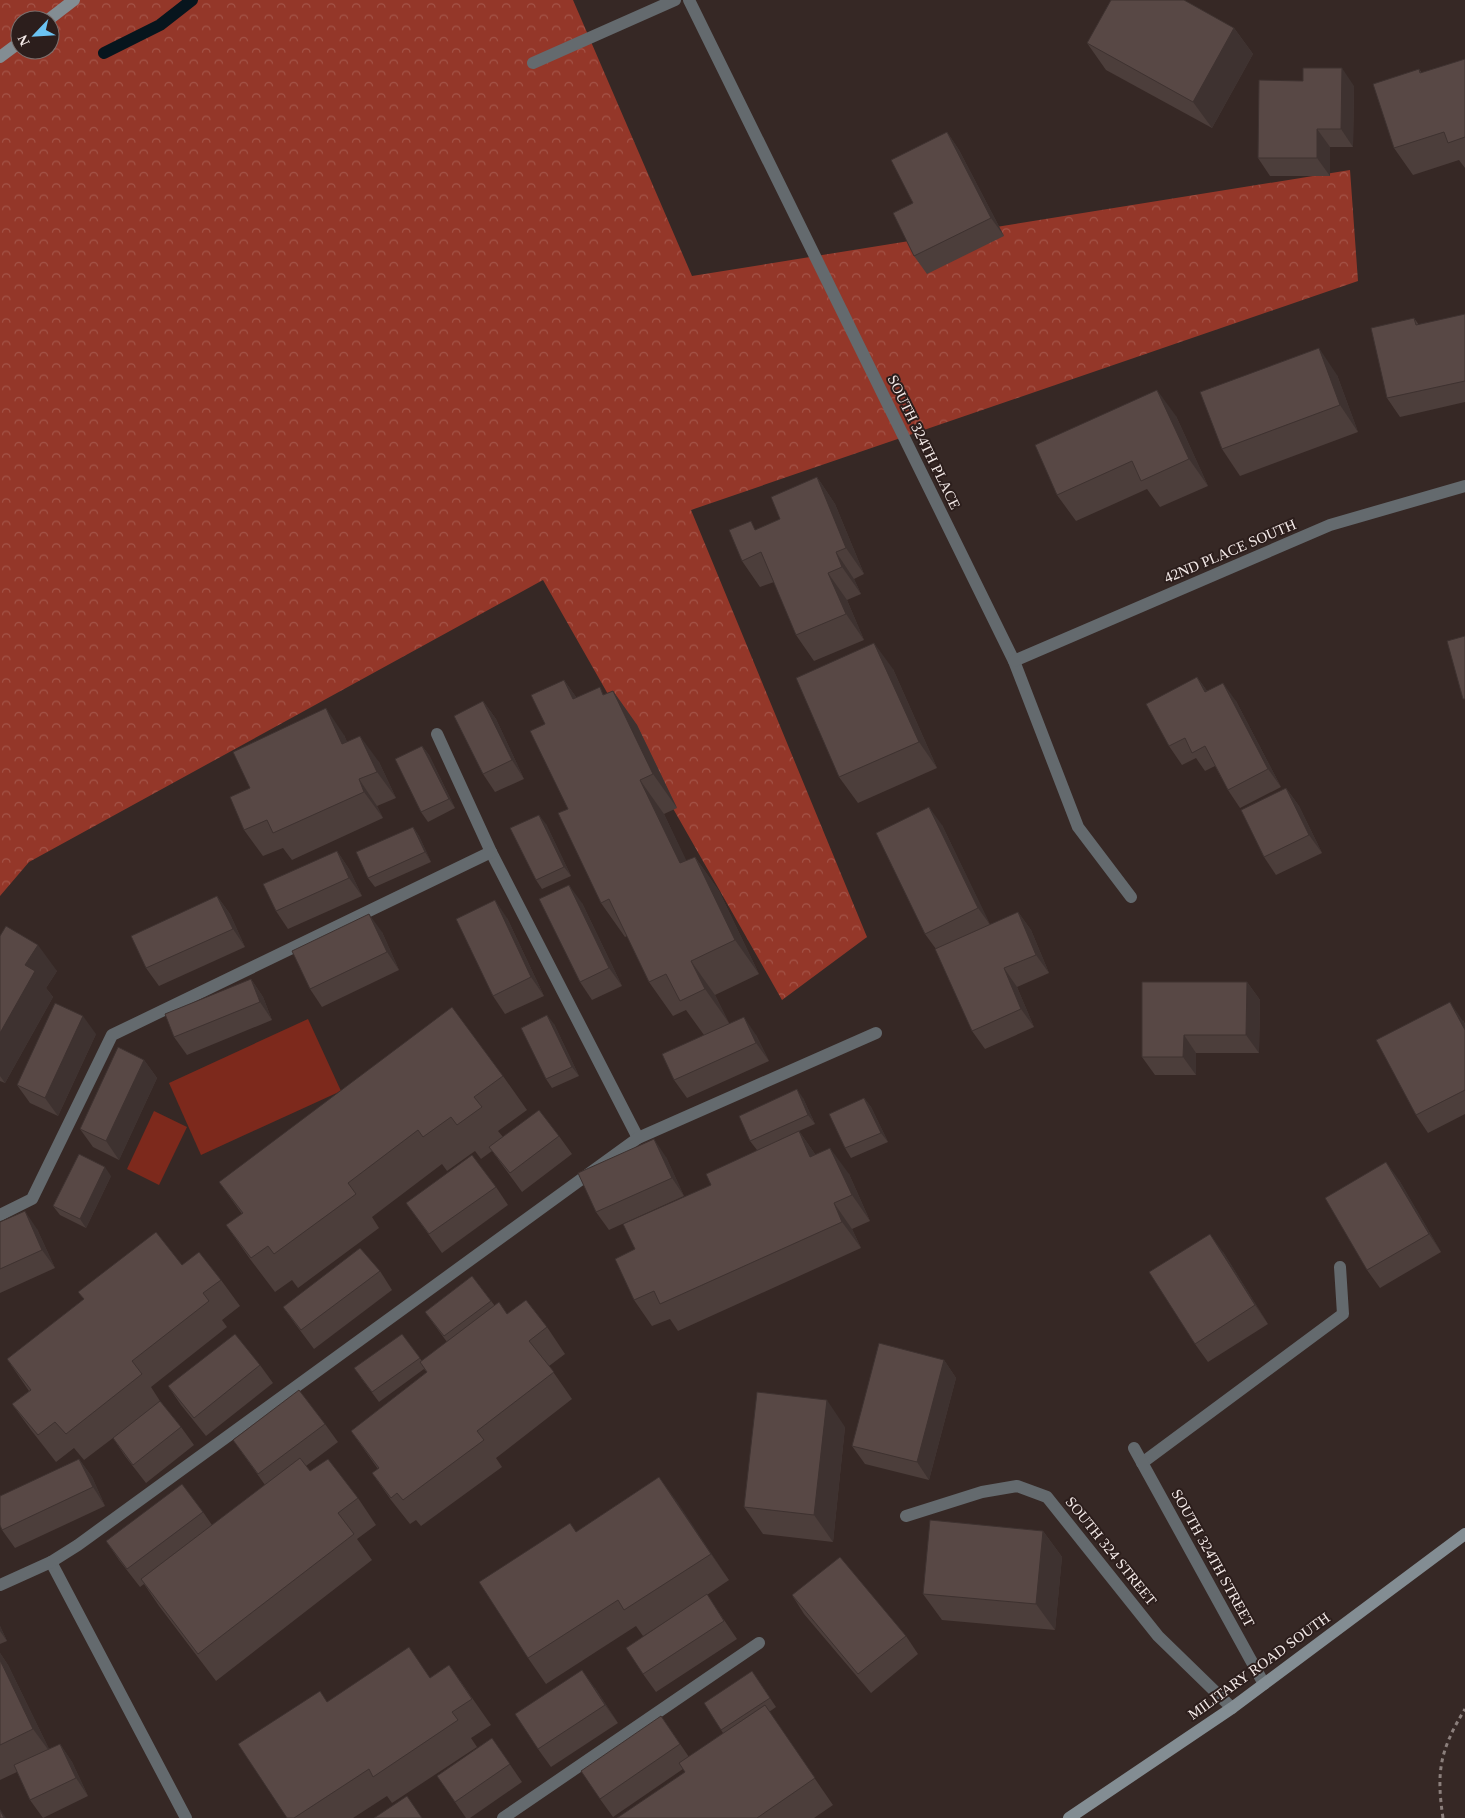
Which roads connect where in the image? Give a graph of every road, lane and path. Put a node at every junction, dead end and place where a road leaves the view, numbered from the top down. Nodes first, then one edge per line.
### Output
1 (74, 0) edge
2 (675, 0) edge
3 (689, 0) edge
4 (60, 11) edge
5 (533, 63) dead end
6 (1465, 486) edge
7 (1014, 661) junction
8 (437, 734) dead end
9 (491, 852) junction
10 (1131, 896) dead end
11 (876, 1033) dead end
12 (638, 1138) junction
13 (0, 1215) edge
14 (1340, 1267) dead end
15 (1134, 1448) dead end
16 (1142, 1463) junction
17 (906, 1516) dead end
18 (1465, 1534) edge
19 (51, 1562) junction
20 (0, 1585) edge
21 (759, 1643) dead end
22 (1264, 1684) junction
23 (1232, 1708) junction
24 (1465, 1709) edge
25 (505, 1817) edge
26 (186, 1818) edge
27 (1069, 1818) edge
28 (1443, 1818) edge

1 - 4 main road
2 - 5 street
3 - 7 street, SOUTH 324TH PLACE
6 - 7 street, 42ND PLACE SOUTH
7 - 10 street, SOUTH 324TH PLACE
8 - 9 street
9 - 12 street
9 - 13 street
11 - 12 street
12 - 19 street
14 - 16 street
15 - 16 street, SOUTH 324TH STREET
16 - 22 street, SOUTH 324TH STREET
17 - 23 street, SOUTH 324 STREET
18 - 22 main road, MILITARY ROAD SOUTH
19 - 20 street
19 - 26 street
21 - 25 street
22 - 23 main road, MILITARY ROAD SOUTH
23 - 27 main road, MILITARY ROAD SOUTH
24 - 28 path

